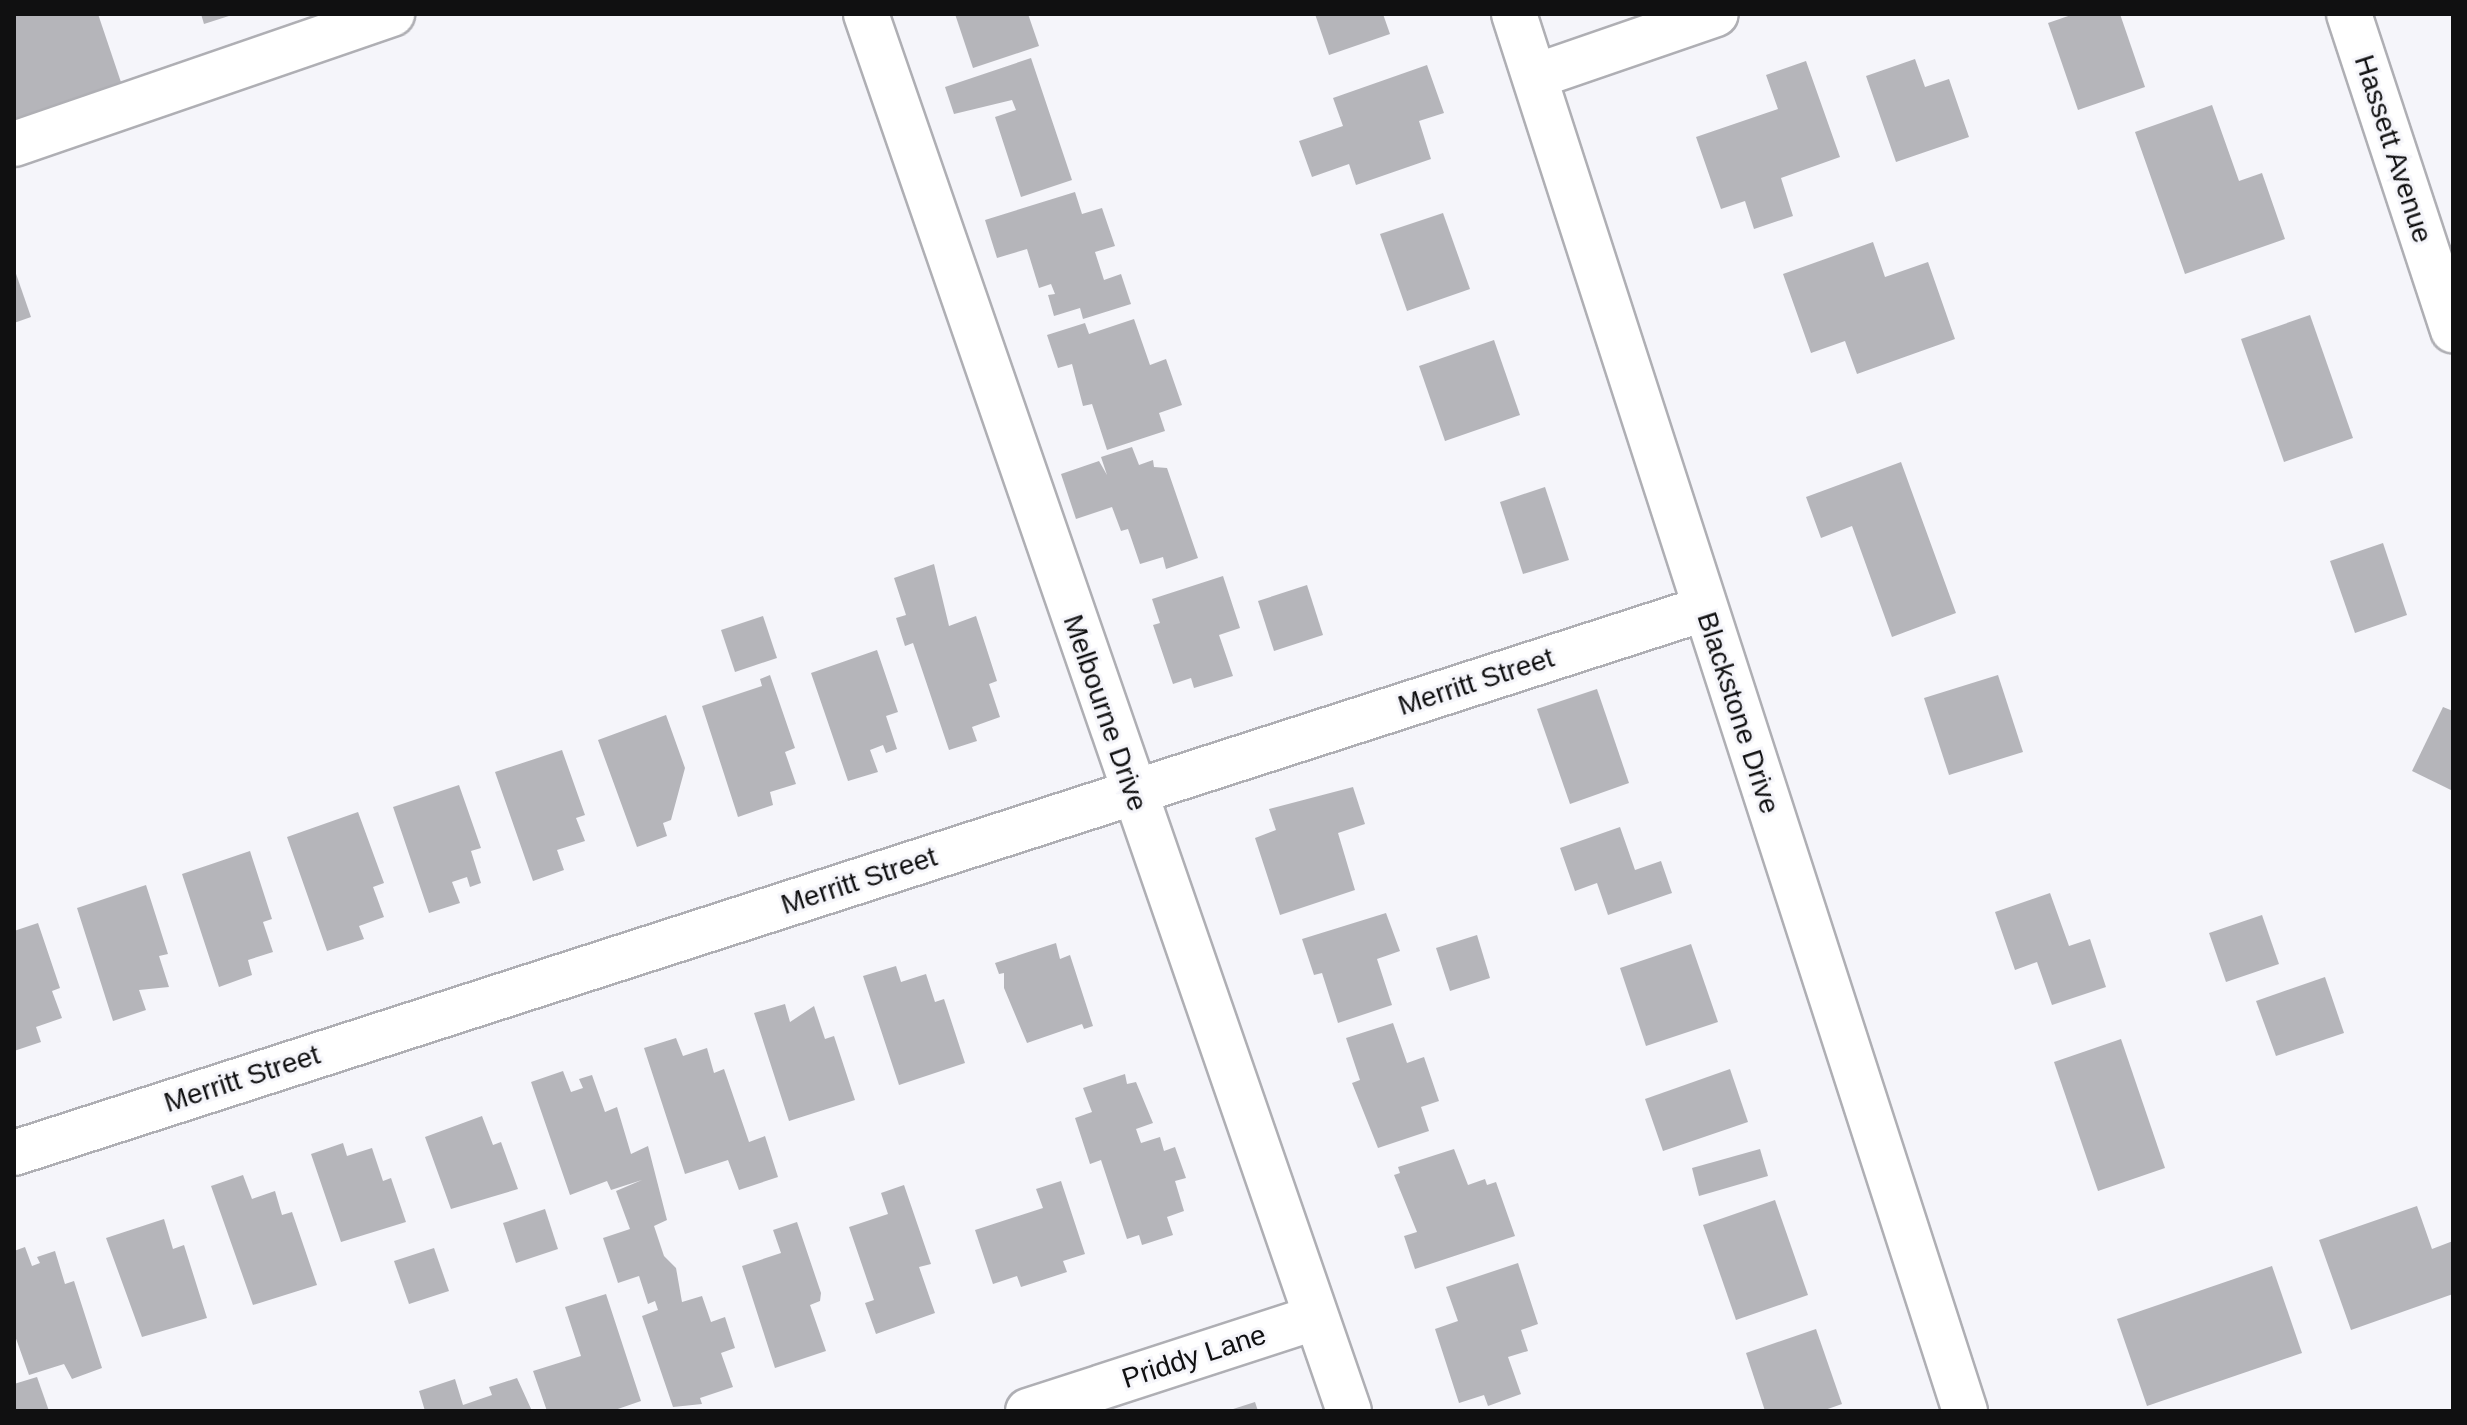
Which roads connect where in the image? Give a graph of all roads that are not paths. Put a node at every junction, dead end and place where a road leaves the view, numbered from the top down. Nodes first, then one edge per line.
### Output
1 (392, 14) edge
2 (866, 14) edge
3 (1514, 14) edge
4 (1716, 14) edge
5 (2349, 14) edge
6 (1536, 76) junction
7 (14, 144) edge
8 (2453, 330) edge
9 (1703, 609) junction
10 (1132, 793) junction
11 (14, 1153) edge
12 (1315, 1318) junction
13 (1028, 1411) edge
14 (1349, 1411) edge
15 (1965, 1411) edge

1 - 7 street
2 - 10 street, Melbourne Drive
3 - 6 street, Blackstone Drive
4 - 6 street
5 - 8 street, Hassett Avenue
6 - 9 street, Blackstone Drive
9 - 10 street, Merritt Street
9 - 15 street, Blackstone Drive
10 - 11 street, Merritt Street
10 - 12 street, Melbourne Drive
12 - 13 street, Priddy Lane
12 - 14 street, Melbourne Drive

